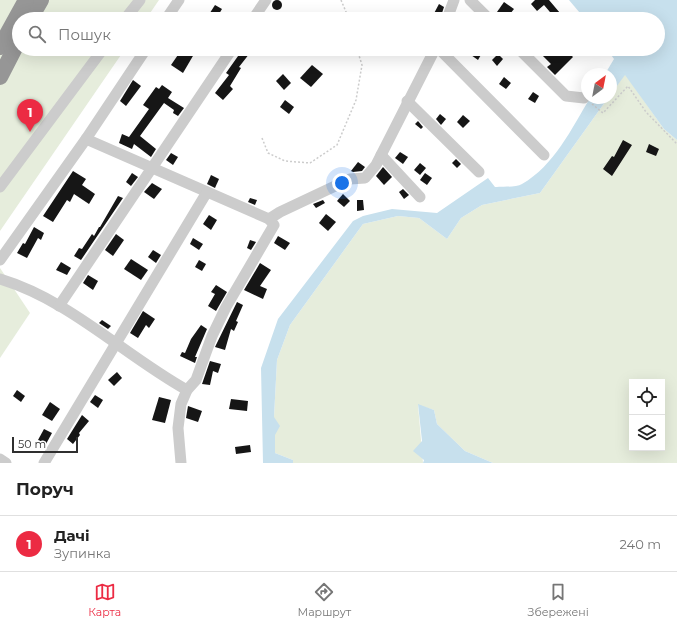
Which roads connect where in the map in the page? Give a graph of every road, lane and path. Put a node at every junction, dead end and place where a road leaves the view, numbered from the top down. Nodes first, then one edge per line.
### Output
1 (26, 0) edge
2 (41, 0) edge
3 (140, 0) edge
4 (179, 0) edge
5 (266, 0) edge
6 (341, 0) edge
7 (454, 0) edge
8 (470, 0) edge
9 (19, 12) edge
10 (34, 12) edge
11 (131, 12) edge
12 (171, 12) edge
13 (258, 12) edge
14 (346, 12) edge
15 (450, 12) edge
16 (482, 12) edge
17 (12, 25) edge
18 (0, 47) edge
19 (12, 54) edge
20 (98, 56) edge
21 (141, 56) edge
22 (227, 56) edge
23 (359, 56) edge
24 (431, 56) edge
25 (445, 56) edge
26 (526, 56) edge
27 (0, 77) edge
28 (581, 98) edge
29 (617, 98) edge
30 (407, 101) junction
31 (592, 104) edge
32 (611, 104) edge
33 (262, 138) dead end
34 (86, 139) junction
35 (677, 144) edge
36 (381, 155) junction
37 (544, 155) dead end
38 (152, 167) junction
39 (478, 172) dead end
40 (0, 188) edge
41 (207, 192) junction
42 (420, 197) dead end
43 (269, 219) junction
44 (0, 260) edge
45 (0, 279) edge
46 (59, 306) junction
47 (117, 343) junction
48 (186, 390) junction
49 (0, 459) edge
50 (50, 460) edge
51 (6, 463) edge
52 (181, 463) edge

1 - 9 highway
2 - 10 highway
3 - 11 street
4 - 12 street
5 - 13 street
6 - 14 path
7 - 15 street
8 - 16 street
17 - 18 highway
19 - 27 highway
20 - 40 street
21 - 34 street
22 - 38 street
23 - 33 path
24 - 30 street
25 - 37 street
26 - 28 street
29 - 35 path
30 - 36 street
30 - 39 street
31 - 32 path
34 - 38 street
34 - 44 street
36 - 42 street
36 - 43 street
38 - 41 street
38 - 46 street
41 - 43 street
41 - 47 street
43 - 48 street
45 - 46 street
46 - 47 street
47 - 48 street
47 - 50 street
48 - 52 street
49 - 51 street

